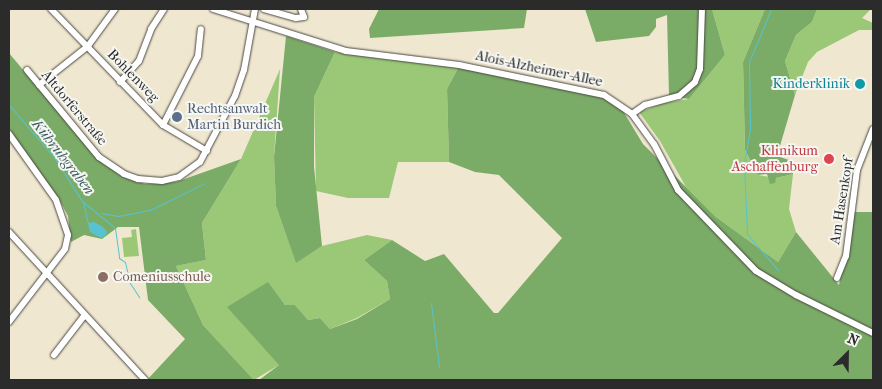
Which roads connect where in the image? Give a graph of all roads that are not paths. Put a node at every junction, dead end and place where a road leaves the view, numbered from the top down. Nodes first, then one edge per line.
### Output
1 (51, 9) edge
2 (115, 9) edge
3 (164, 9) edge
4 (213, 9) edge
5 (254, 9) edge
6 (264, 9) edge
7 (301, 9) edge
8 (702, 9) edge
9 (251, 22) junction
10 (201, 29) dead end
11 (88, 46) junction
12 (27, 70) dead end
13 (120, 82) junction
14 (39, 86) junction
15 (632, 114) junction
16 (163, 125) junction
17 (873, 129) edge
18 (9, 134) edge
19 (206, 151) junction
20 (9, 232) edge
21 (46, 274) junction
22 (837, 278) dead end
23 (84, 316) junction
24 (9, 322) edge
25 (873, 333) edge
26 (54, 355) dead end
27 (145, 380) edge

1 - 11 street, Bohlenweg
2 - 11 street
3 - 13 street
4 - 9 street, Alois-Alzheimer-Allee
5 - 9 street, Altdorferstraße
6 - 7 street
8 - 15 street
9 - 15 street, Alois-Alzheimer-Allee
9 - 19 street, Altdorferstraße
10 - 16 street
11 - 13 street, Bohlenweg
11 - 14 street
12 - 14 street, Altdorferstraße
13 - 16 street, Bohlenweg
14 - 19 street, Altdorferstraße
15 - 25 street, Alois-Alzheimer-Allee
16 - 19 street, Bohlenweg
17 - 22 street, Am Hasenkopf
18 - 21 street
20 - 21 street
21 - 23 street
21 - 24 street
23 - 26 street
23 - 27 street

